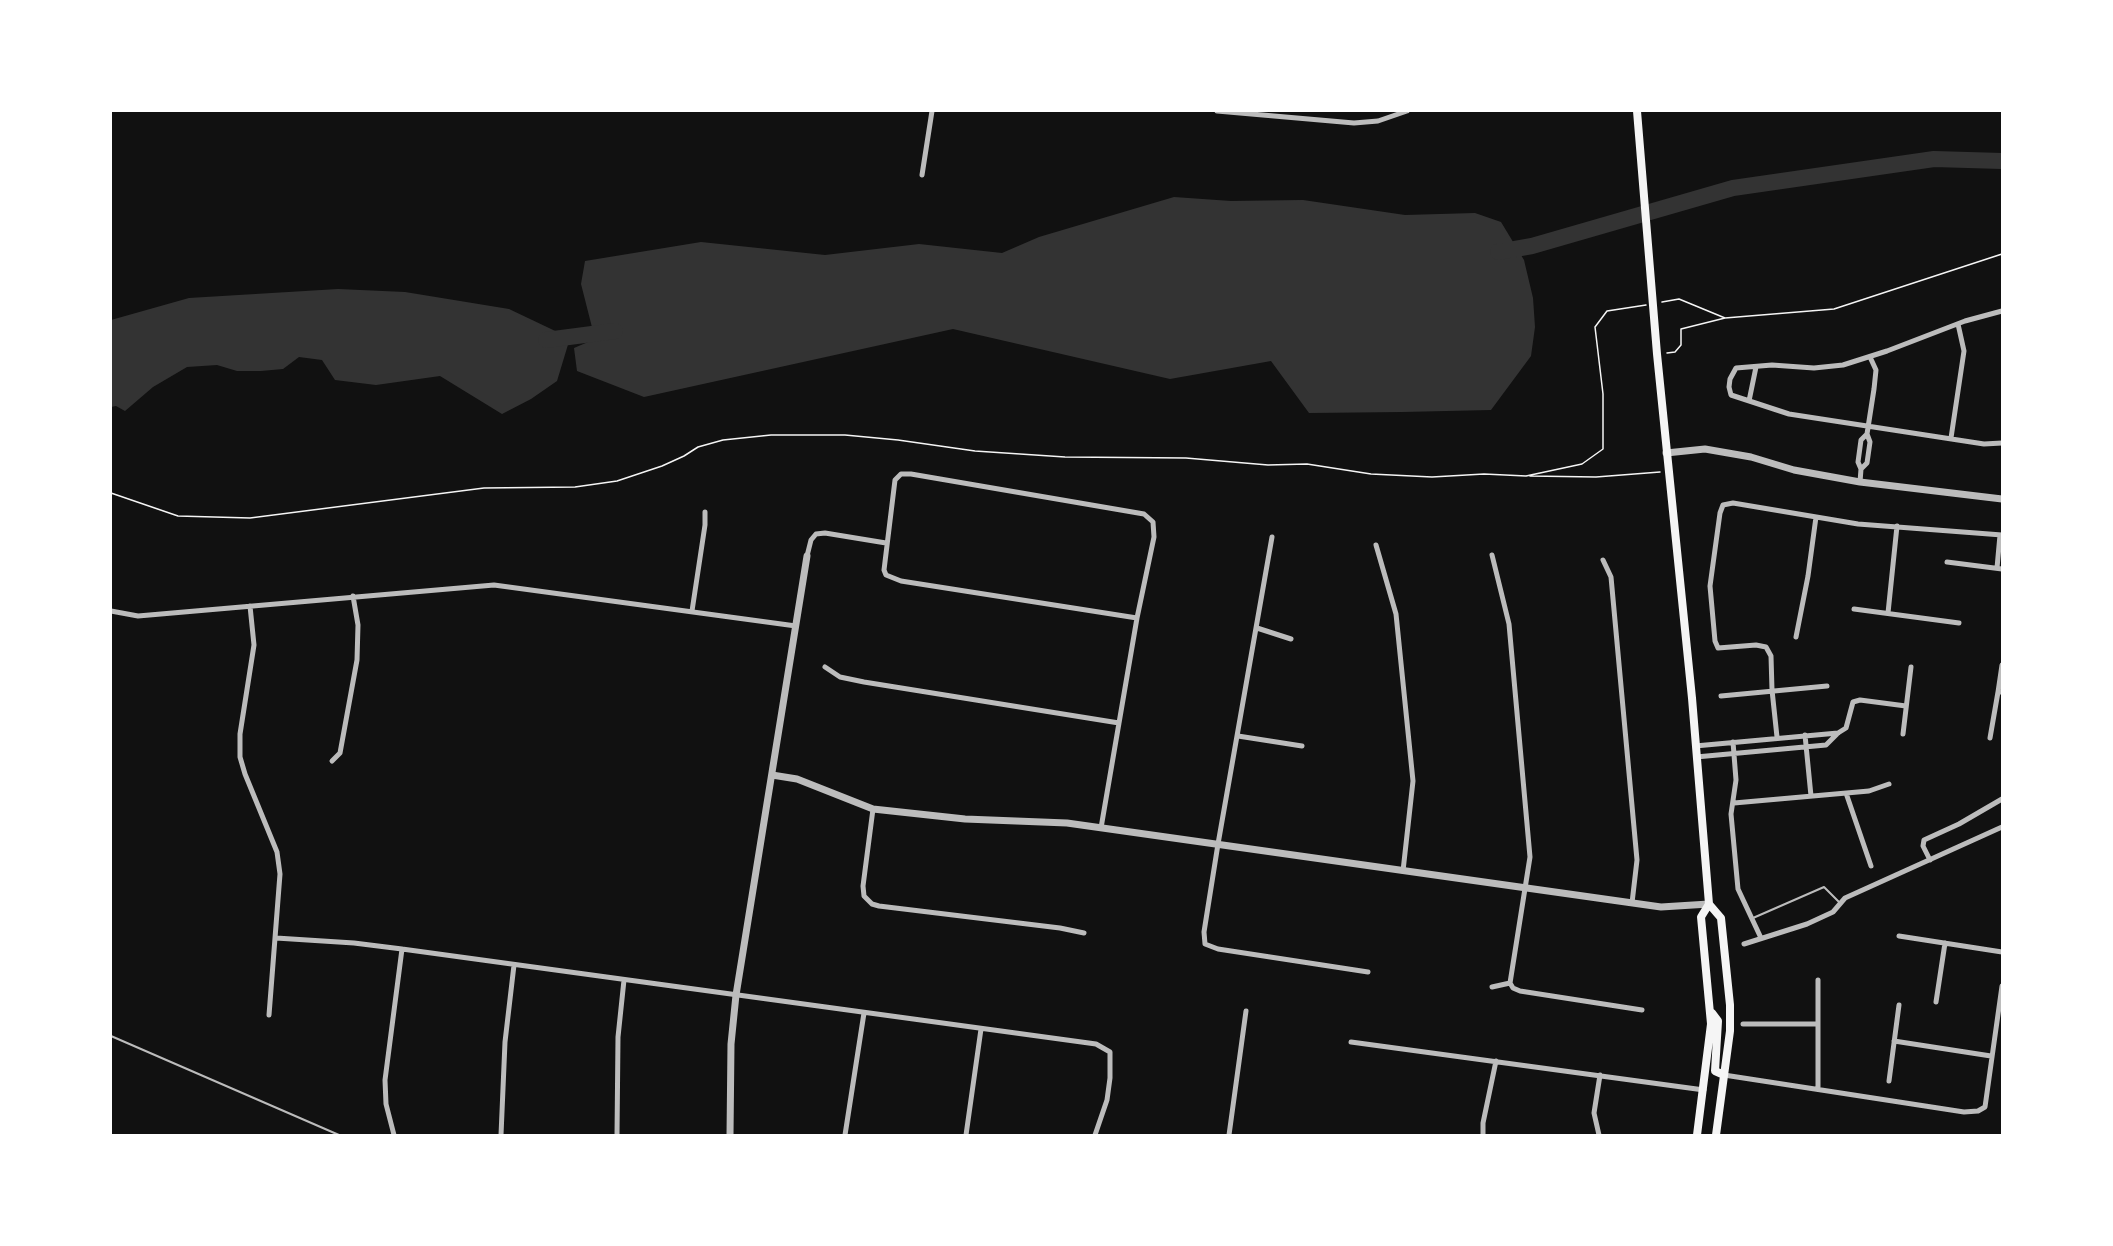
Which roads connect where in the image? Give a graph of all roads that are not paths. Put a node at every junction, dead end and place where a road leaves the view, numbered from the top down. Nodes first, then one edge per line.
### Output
1 (932, 111) edge
2 (1217, 111) edge
3 (1407, 111) edge
4 (1637, 111) edge
5 (1247, 112) edge
6 (922, 175) dead end
7 (2002, 311) edge
8 (1958, 324) junction
9 (1870, 357) junction
10 (1756, 367) junction
11 (1749, 401) junction
12 (1868, 426) junction
13 (1951, 438) junction
14 (2002, 443) edge
15 (1666, 453) junction
16 (1860, 482) junction
17 (2002, 499) edge
18 (705, 512) dead end
19 (1816, 516) junction
20 (1897, 526) junction
21 (2001, 535) edge
22 (1272, 537) dead end
23 (886, 543) junction
24 (1376, 545) dead end
25 (1492, 555) dead end
26 (807, 556) joint
27 (1603, 560) dead end
28 (1947, 562) dead end
29 (2000, 569) edge
30 (353, 596) junction
31 (250, 606) junction
32 (1854, 609) dead end
33 (111, 611) edge
34 (692, 611) junction
35 (1888, 613) junction
36 (1137, 618) junction
37 (1959, 623) dead end
38 (796, 626) junction
39 (1257, 628) junction
40 (1796, 637) dead end
41 (1290, 639) dead end
42 (2002, 665) edge
43 (1911, 667) dead end
44 (825, 668) dead end
45 (1827, 686) dead end
46 (1772, 690) junction
47 (2000, 692) edge
48 (1721, 696) dead end
49 (1906, 706) junction
50 (1119, 723) junction
51 (1838, 733) junction
52 (1903, 734) dead end
53 (1805, 735) junction
54 (1238, 736) junction
55 (1777, 738) junction
56 (1990, 738) dead end
57 (1733, 742) junction
58 (1302, 746) dead end
59 (1695, 746) junction
60 (1806, 746) junction
61 (1734, 753) junction
62 (1696, 757) junction
63 (332, 761) dead end
64 (772, 775) junction
65 (1889, 784) dead end
66 (1846, 793) junction
67 (1811, 796) junction
68 (2002, 799) edge
69 (1734, 803) junction
70 (873, 809) junction
71 (2002, 827) edge
72 (1101, 828) junction
73 (1218, 844) junction
74 (1930, 860) junction
75 (1871, 866) dead end
76 (1403, 871) junction
77 (1525, 889) junction
78 (1632, 903) junction
79 (1709, 904) junction
80 (1840, 904) junction
81 (1753, 918) junction
82 (1084, 933) dead end
83 (1899, 936) dead end
84 (276, 939) junction
85 (1761, 939) junction
86 (1945, 943) junction
87 (1744, 944) dead end
88 (402, 949) junction
89 (2002, 952) edge
90 (514, 965) junction
91 (1368, 972) dead end
92 (624, 980) junction
93 (1818, 980) dead end
94 (1510, 983) junction
95 (2002, 986) edge
96 (1492, 987) dead end
97 (736, 995) junction
98 (1936, 1002) dead end
99 (1899, 1005) dead end
100 (1246, 1011) dead end
101 (1642, 1011) dead end
102 (1712, 1012) junction
103 (864, 1013) junction
104 (269, 1015) dead end
105 (1743, 1024) dead end
106 (1817, 1024) junction
107 (981, 1029) junction
108 (111, 1036) edge
109 (1894, 1041) junction
110 (1351, 1042) dead end
111 (1991, 1056) junction
112 (1496, 1061) junction
113 (1600, 1075) junction
114 (1724, 1075) junction
115 (1889, 1081) dead end
116 (1818, 1089) junction
117 (1704, 1090) junction
118 (339, 1135) edge
119 (394, 1135) edge
120 (501, 1135) edge
121 (617, 1135) edge
122 (730, 1135) edge
123 (845, 1135) edge
124 (966, 1135) edge
125 (1095, 1135) edge
126 (1228, 1135) edge
127 (1483, 1135) edge
128 (1599, 1135) edge
129 (1697, 1135) edge
130 (1716, 1135) edge

1 - 6 street
2 - 5 street
3 - 5 street
4 - 15 main road
7 - 8 street
8 - 9 street
8 - 13 street
9 - 10 street
9 - 12 street
10 - 11 street
10 - 11 street
11 - 12 street
12 - 13 street
12 - 16 street
13 - 14 street
15 - 16 street
15 - 59 main road
16 - 17 street
18 - 34 street
19 - 20 street
19 - 40 street
19 - 46 street
20 - 21 street
20 - 35 street
21 - 29 street
22 - 39 street
23 - 26 street
23 - 36 street
23 - 36 street
24 - 76 street
25 - 77 street
26 - 38 street
27 - 78 street
28 - 29 street
30 - 31 street
30 - 34 street
30 - 63 street
31 - 33 street
31 - 84 street
32 - 35 street
34 - 38 street
35 - 37 street
36 - 50 street
38 - 64 street
39 - 41 street
39 - 54 street
42 - 47 street
43 - 49 street
44 - 50 street
45 - 46 street
46 - 48 street
46 - 55 street
47 - 56 street
49 - 51 street
49 - 52 street
50 - 72 street
51 - 53 street
51 - 60 street
53 - 55 street
53 - 60 street
54 - 58 street
54 - 73 street
55 - 57 street
57 - 59 street
57 - 61 street
59 - 62 main road
60 - 61 street
60 - 67 street
61 - 62 street
61 - 69 street
62 - 79 main road
64 - 70 street
64 - 97 street
65 - 66 street
66 - 67 street
66 - 75 street
67 - 69 street
68 - 74 street
69 - 81 street
70 - 72 street
70 - 82 street
71 - 74 street
72 - 73 street
73 - 76 street
73 - 91 street
74 - 80 street
76 - 77 street
77 - 78 street
77 - 94 street
78 - 79 street
79 - 102 main road
79 - 114 main road
80 - 81 lane
80 - 85 street
81 - 85 street
83 - 86 street
84 - 88 street
84 - 104 street
85 - 87 street
86 - 89 street
86 - 98 street
88 - 90 street
88 - 119 street
90 - 92 street
90 - 120 street
92 - 97 street
92 - 121 street
93 - 106 street
94 - 96 street
94 - 101 street
95 - 111 street
97 - 103 street
97 - 122 street
99 - 109 street
100 - 126 street
102 - 114 main road
102 - 117 main road
103 - 107 street
103 - 123 street
105 - 106 street
106 - 116 street
107 - 124 street
107 - 125 street
108 - 118 lane
109 - 111 street
109 - 115 street
110 - 112 street
111 - 116 street
112 - 113 street
112 - 127 street
113 - 117 street
113 - 128 street
114 - 116 street
114 - 130 main road
117 - 129 main road

